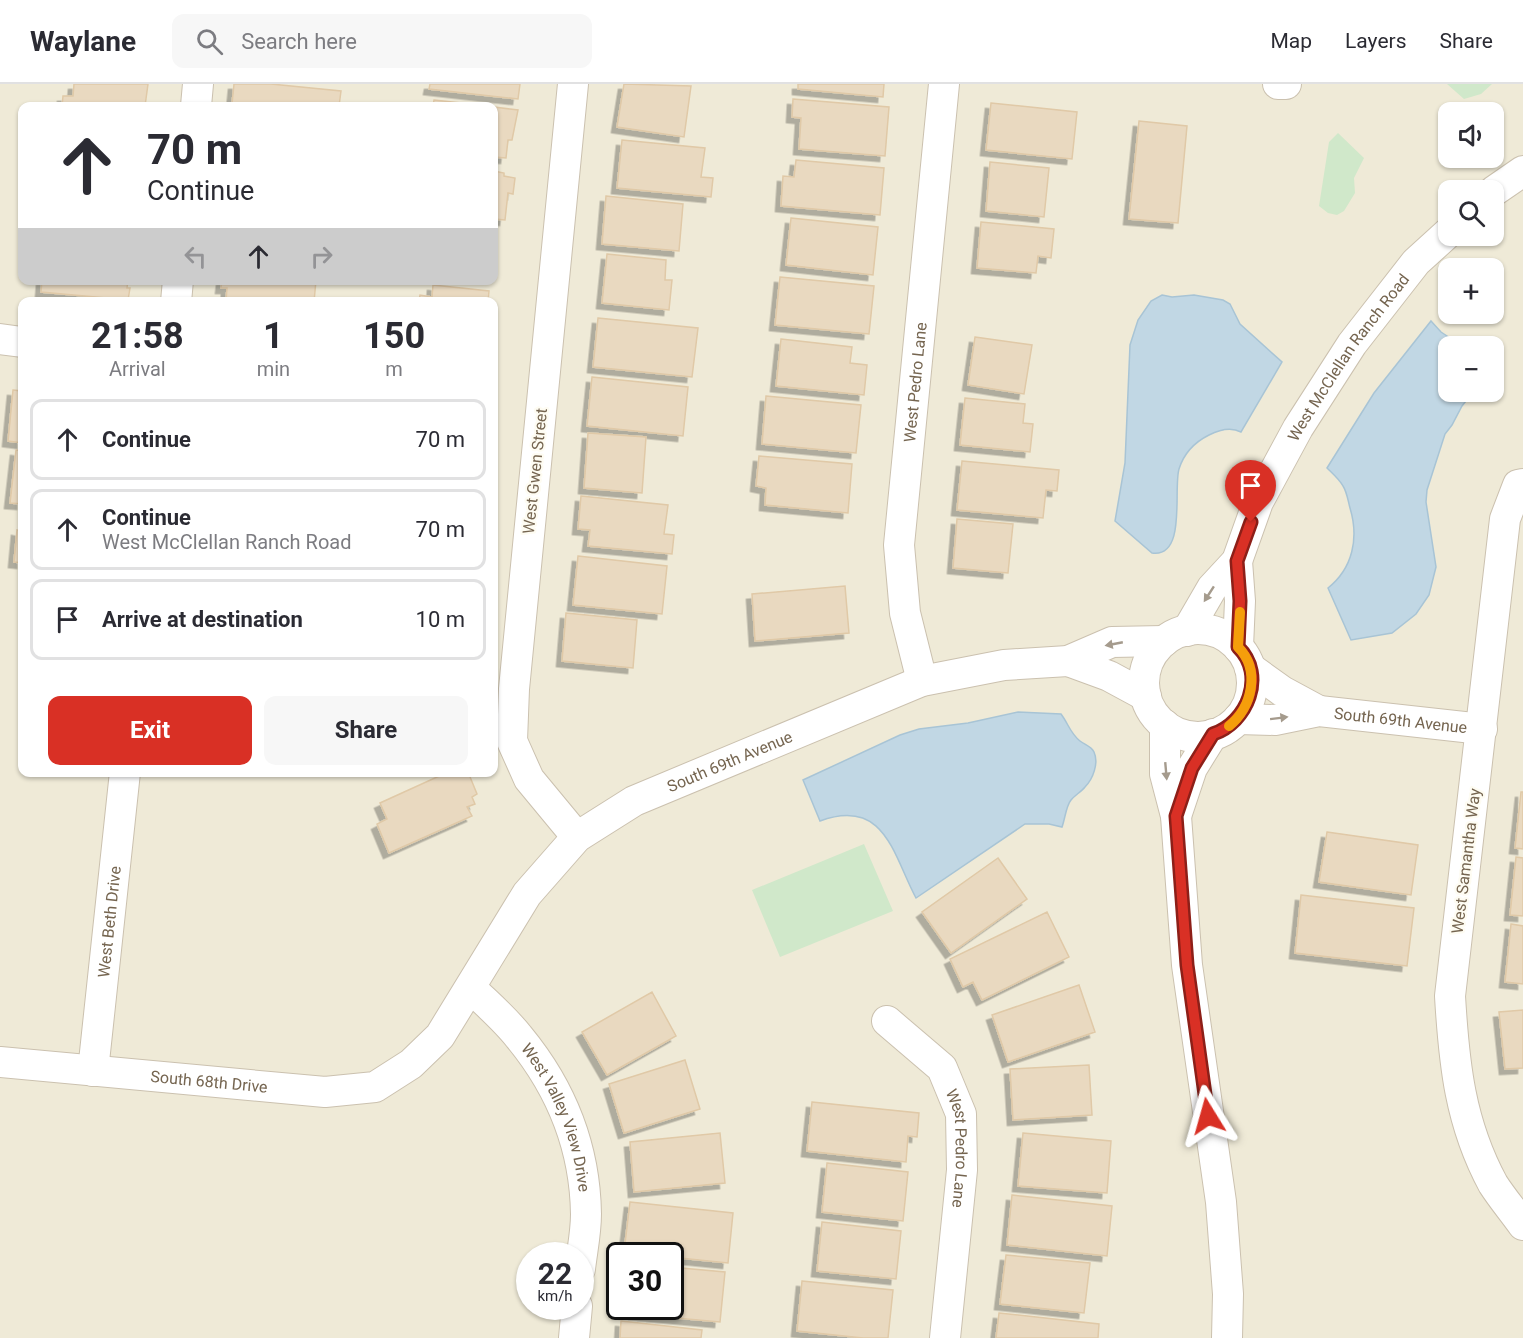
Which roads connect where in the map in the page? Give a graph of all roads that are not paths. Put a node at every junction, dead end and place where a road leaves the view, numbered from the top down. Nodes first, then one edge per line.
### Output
1 (198, 84) edge
2 (573, 84) edge
3 (944, 84) edge
4 (1278, 84) edge
5 (1286, 84) edge
6 (196, 102) edge
7 (1523, 171) edge
8 (1504, 184) edge
9 (1438, 242) edge
10 (0, 339) edge
11 (18, 341) edge
12 (1521, 484) edge
13 (1237, 561) junction
14 (1175, 636) junction
15 (1244, 658) junction
16 (1068, 662) junction
17 (922, 681) junction
18 (1146, 696) junction
19 (1319, 711) junction
20 (1165, 725) junction
21 (1225, 727) junction
22 (1482, 729) junction
23 (124, 777) edge
24 (1176, 816) junction
25 (577, 837) junction
26 (471, 988) junction
27 (887, 1021) dead end
28 (0, 1062) edge
29 (93, 1071) junction
30 (1523, 1225) edge
31 (583, 1242) edge
32 (575, 1320) edge
33 (573, 1338) edge
34 (945, 1338) edge
35 (1227, 1338) edge

1 - 6 street
2 - 25 street, West Gwen Street
3 - 17 street, West Pedro Lane
4 - 5 street
7 - 8 street
9 - 13 street, West McClellan Ranch Road
10 - 11 street
12 - 22 street, West Samantha Way
13 -> 14 street
13 - 15 street
14 - 15 street
14 -> 16 street
14 - 18 street
15 - 19 street
15 - 21 street
16 - 17 street, South 69th Avenue
16 - 18 street
17 - 25 street, South 69th Avenue
18 - 20 street
21 -> 19 street
19 - 22 street, South 69th Avenue
20 - 21 street
20 -> 24 street
21 - 24 street
22 - 30 street, West Samantha Way
23 - 29 street, West Beth Drive
24 - 35 street
25 - 26 street, South 69th Avenue
26 - 29 street, South 68th Drive
26 - 31 street, West Valley View Drive
27 - 34 street, West Pedro Lane
28 - 29 street, South 68th Drive
32 - 33 street

